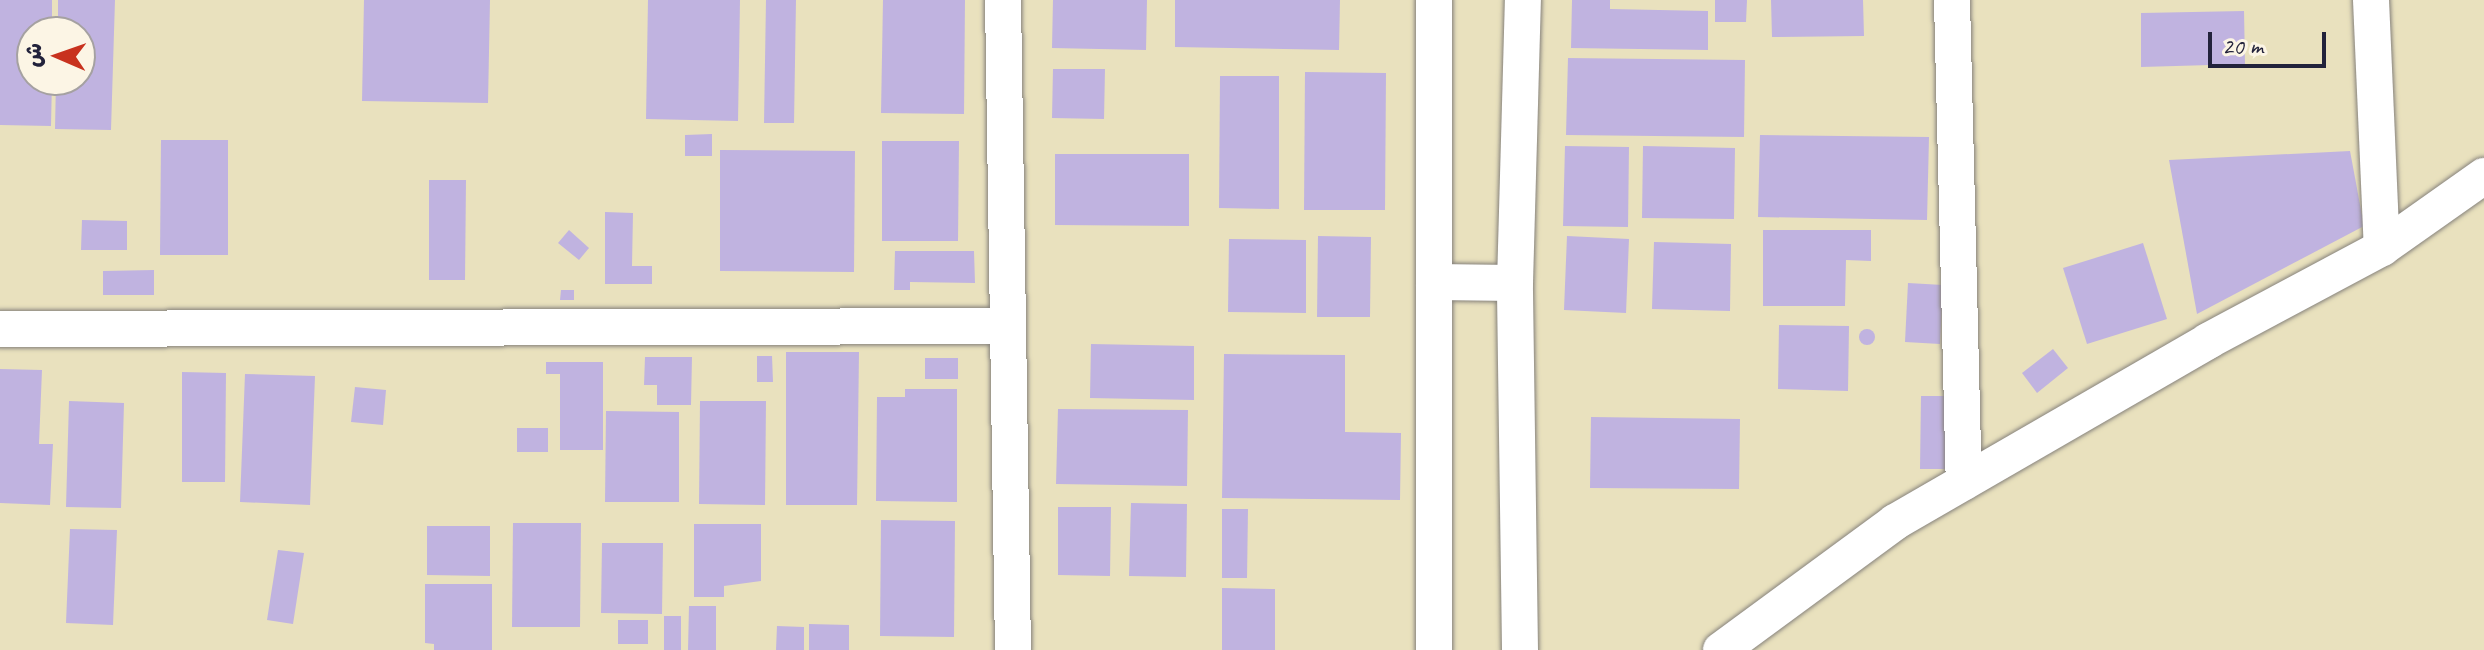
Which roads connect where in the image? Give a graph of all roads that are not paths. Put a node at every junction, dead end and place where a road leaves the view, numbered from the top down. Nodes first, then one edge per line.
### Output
1 (1003, 0) edge
2 (1434, 0) edge
3 (1523, 0) edge
4 (1952, 0) edge
5 (2371, 0) edge
6 (2484, 176) edge
7 (2382, 248) junction
8 (1434, 282) junction
9 (1515, 283) junction
10 (1008, 326) junction
11 (0, 329) edge
12 (1964, 482) junction
13 (1013, 650) edge
14 (1434, 650) edge
15 (1520, 650) edge
16 (1721, 650) edge

1 - 10 street
2 - 8 street
3 - 9 street
4 - 12 street
5 - 7 street
6 - 7 street
7 - 12 street
8 - 9 street
8 - 14 street
9 - 15 street
10 - 11 street
10 - 13 street
12 - 16 street

